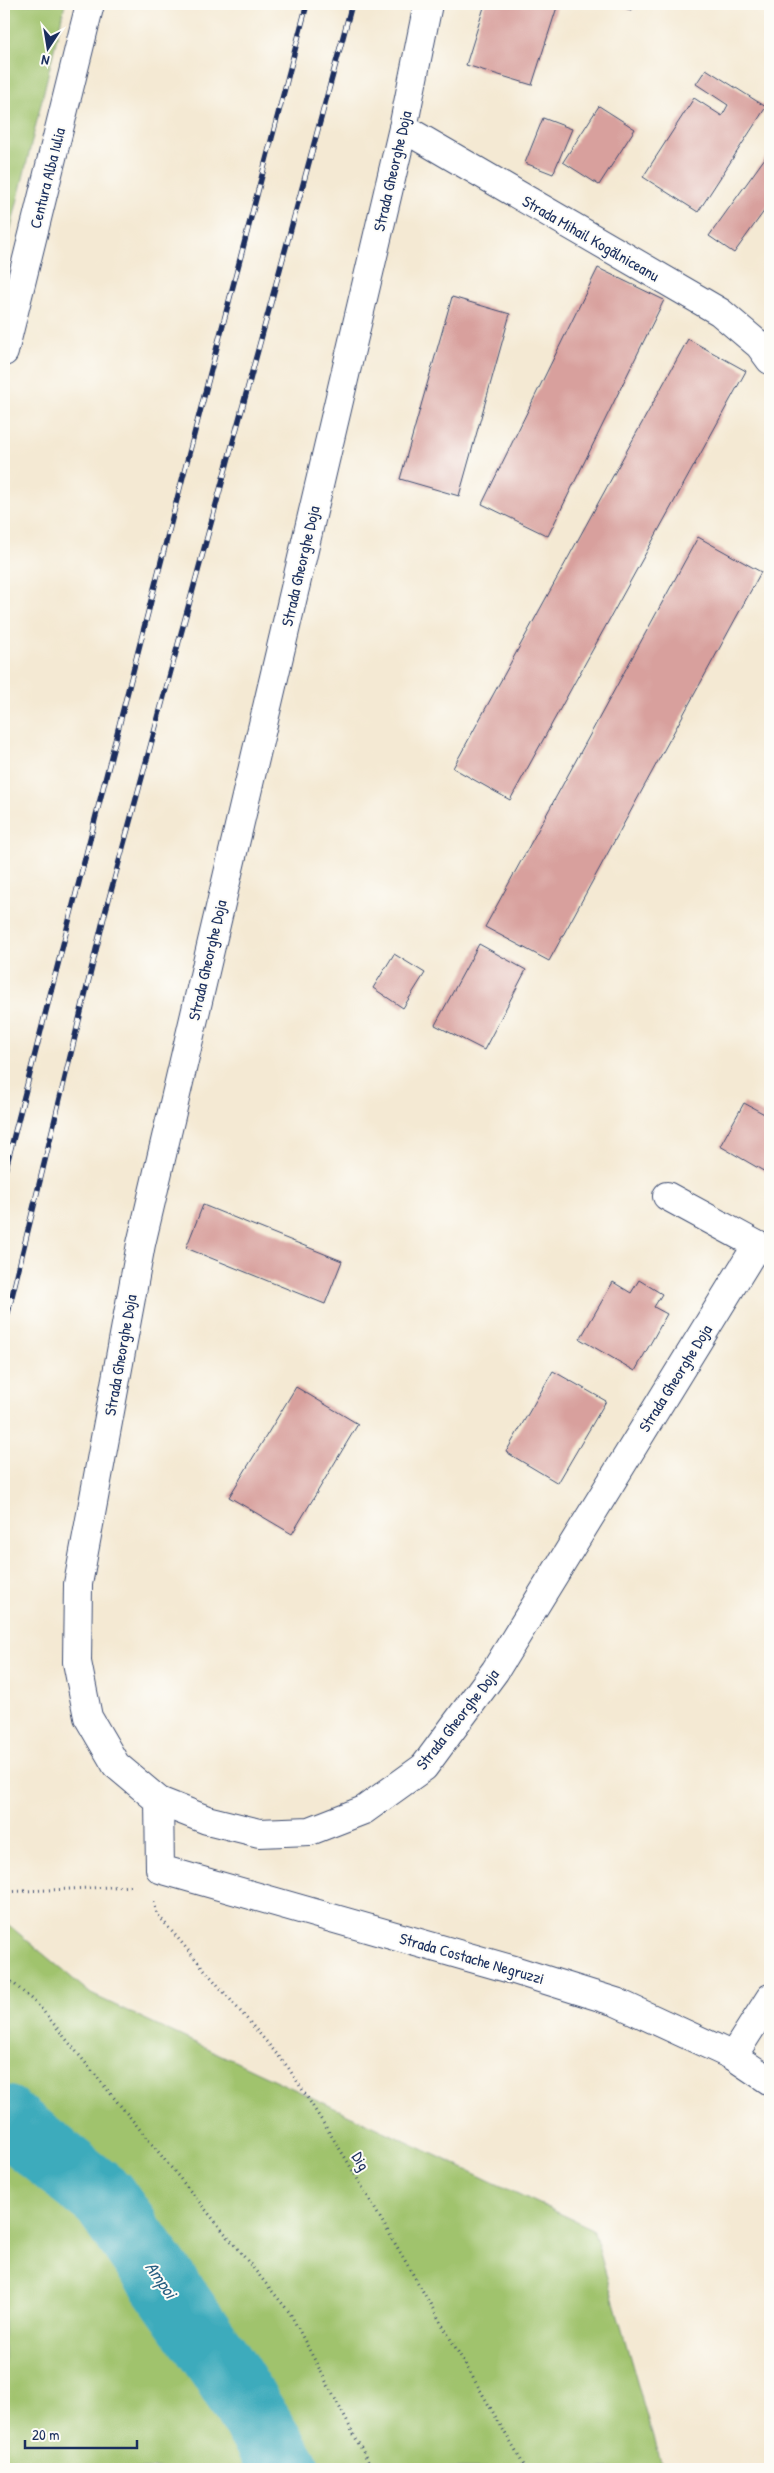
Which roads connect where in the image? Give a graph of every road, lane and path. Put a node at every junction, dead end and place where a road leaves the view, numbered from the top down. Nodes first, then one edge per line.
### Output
1 (90, 4) edge
2 (428, 4) edge
3 (403, 128) junction
4 (4, 352) edge
5 (770, 360) edge
6 (667, 1196) dead end
7 (764, 1248) edge
8 (159, 1801) junction
9 (134, 1886) dead end
10 (4, 1892) edge
11 (153, 1900) dead end
12 (4, 1974) edge
13 (770, 1998) edge
14 (733, 2056) junction
15 (770, 2081) edge
16 (372, 2469) edge
17 (526, 2469) edge

1 - 4 street, Centura Alba Iulia
2 - 3 street, Strada Gheorghe Doja
3 - 5 street, Strada Mihail Kogălniceanu
3 - 8 street, Strada Gheorghe Doja
6 - 7 street
7 - 8 street, Strada Gheorghe Doja
8 - 14 street, Strada Costache Negruzzi
9 - 10 path
11 - 17 path, Dig
12 - 16 path
13 - 14 street
14 - 15 street, Strada Costache Negruzzi

